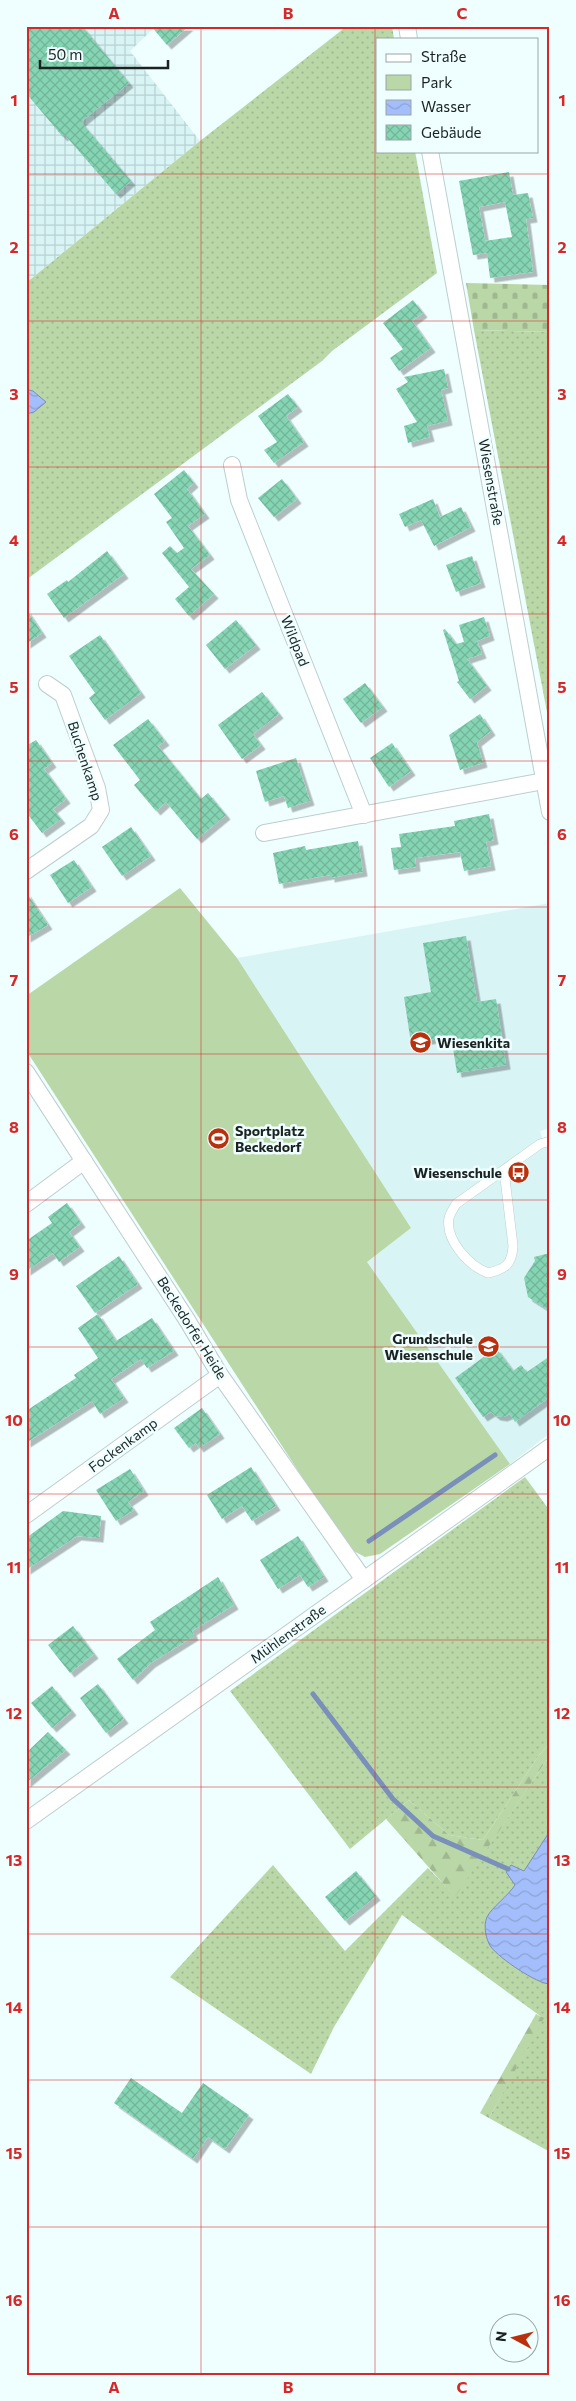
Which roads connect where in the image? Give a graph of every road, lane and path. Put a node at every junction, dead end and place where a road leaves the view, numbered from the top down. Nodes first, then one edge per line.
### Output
1 (430, 152) edge
2 (232, 465) dead end
3 (47, 684) dead end
4 (544, 781) junction
5 (550, 812) edge
6 (364, 815) junction
7 (264, 833) dead end
8 (26, 870) edge
9 (26, 1072) edge
10 (550, 1141) edge
11 (84, 1161) junction
12 (504, 1170) junction
13 (26, 1204) edge
14 (220, 1374) junction
15 (550, 1447) edge
16 (26, 1515) edge
17 (364, 1580) junction
18 (26, 1821) edge

1 - 4 street, Wiesenstraße
2 - 6 street, Wildpad
3 - 8 street, Buchenkamp
4 - 5 street, Wiesenstraße
4 - 6 street
6 - 7 street
9 - 11 street, Beckedorfer Heide
10 - 12 lane
11 - 13 street
11 - 14 street, Beckedorfer Heide
12 - 12 lane
14 - 16 street, Fockenkamp
14 - 17 street, Beckedorfer Heide
15 - 17 street, Mühlenstraße
17 - 18 street, Mühlenstraße

